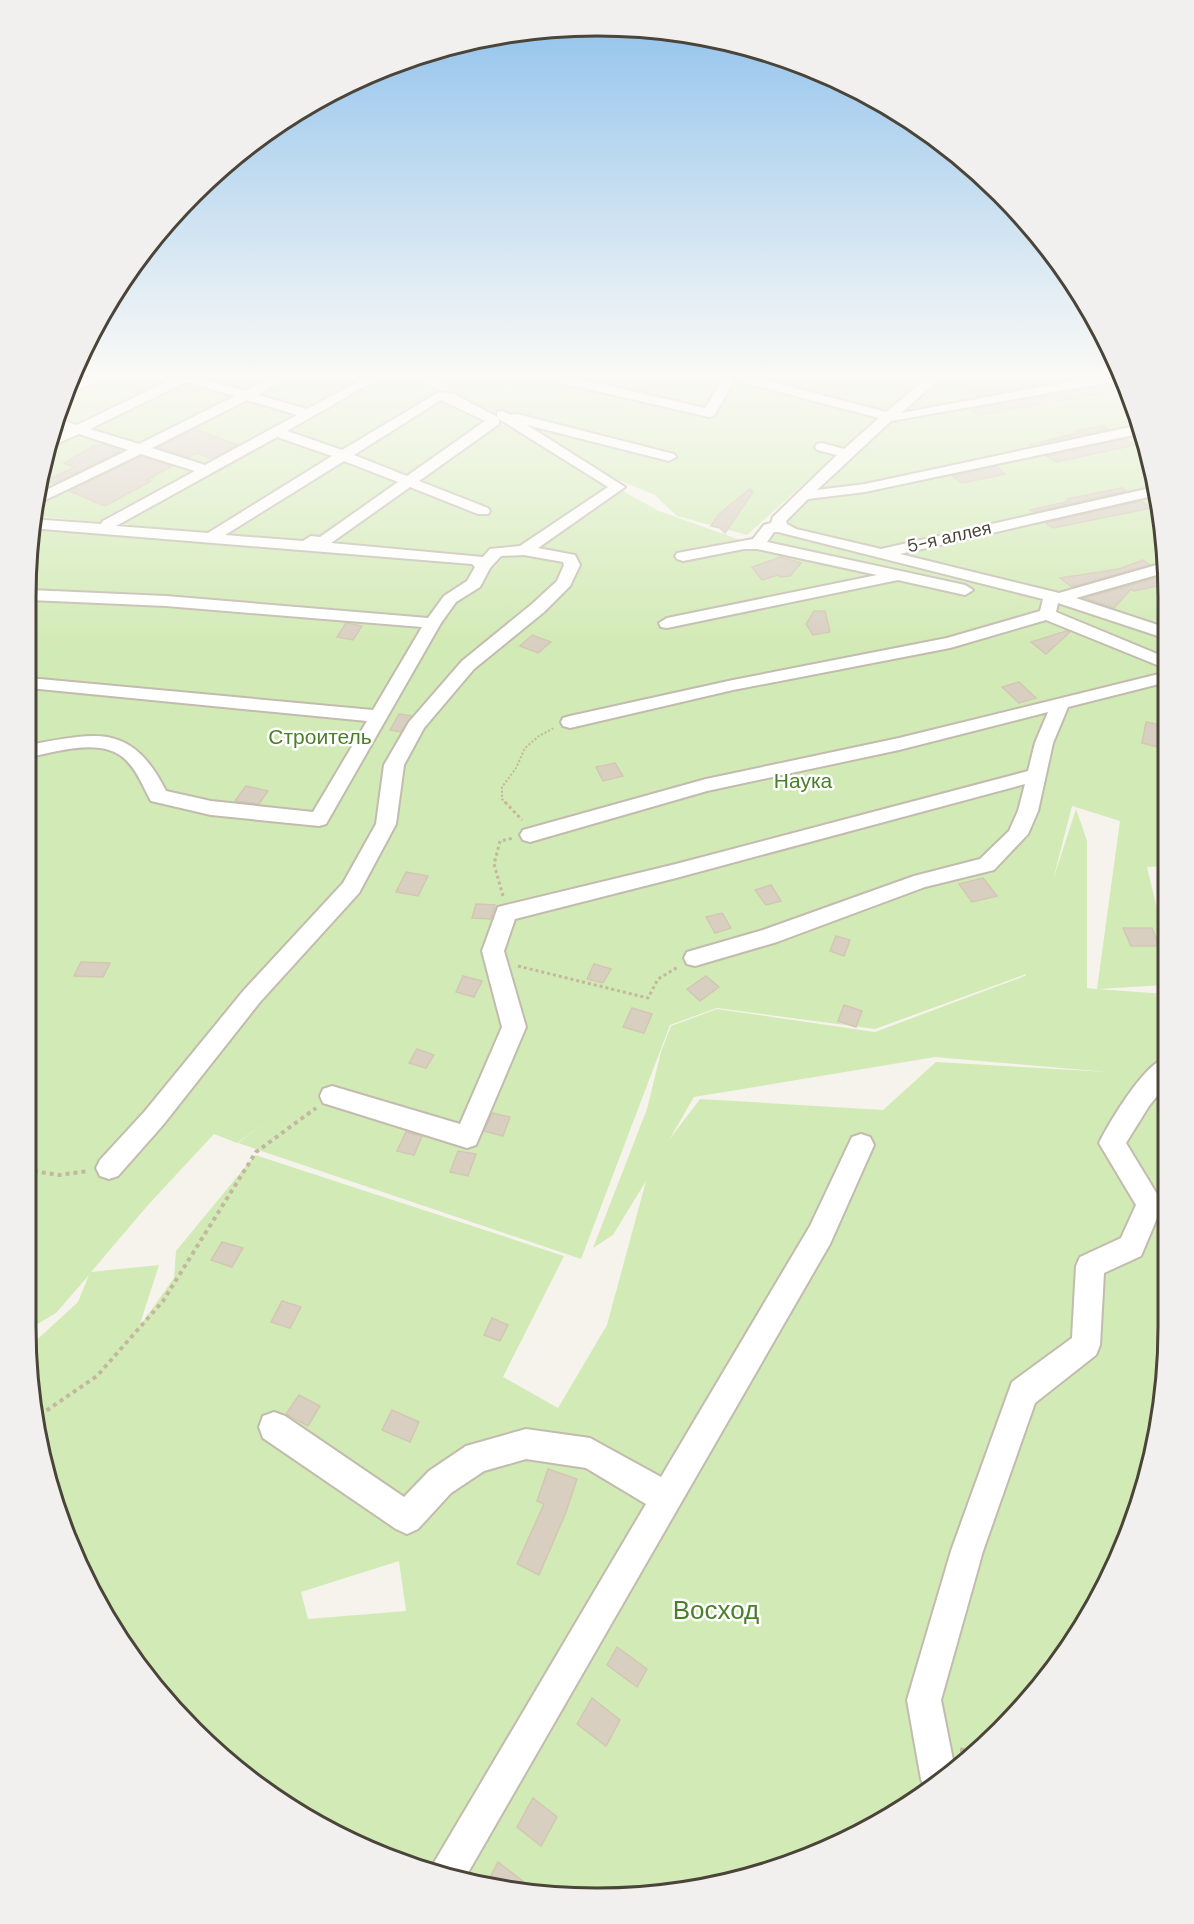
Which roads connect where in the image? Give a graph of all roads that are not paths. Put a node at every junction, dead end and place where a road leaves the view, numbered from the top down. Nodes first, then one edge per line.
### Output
1 (99, 469) edge
2 (210, 469) edge
3 (320, 469) edge
4 (378, 469) edge
5 (426, 469) edge
6 (588, 469) edge
7 (831, 469) edge
8 (955, 469) edge
9 (409, 481) junction
10 (805, 493) junction
11 (1148, 493) edge
12 (46, 496) edge
13 (483, 511) dead end
14 (42, 519) edge
15 (41, 524) edge
16 (108, 525) junction
17 (780, 527) junction
18 (215, 534) junction
19 (756, 544) junction
20 (524, 550) junction
21 (885, 554) junction
22 (683, 556) dead end
23 (483, 566) junction
24 (1157, 570) edge
25 (902, 575) junction
26 (36, 595) edge
27 (1054, 597) junction
28 (1047, 614) junction
29 (434, 622) junction
30 (667, 623) dead end
31 (1158, 631) edge
32 (1158, 660) edge
33 (1158, 679) edge
34 (36, 684) edge
35 (1061, 702) junction
36 (377, 716) junction
37 (570, 722) road end
38 (36, 750) edge
39 (1035, 775) junction
40 (530, 835) road end
41 (695, 958) road end
42 (1158, 1077) edge
43 (332, 1096) road end
44 (861, 1145) dead end
45 (109, 1168) road end
46 (274, 1427) dead end
47 (666, 1498) junction
48 (938, 1773) edge
49 (450, 1868) edge

1 - 12 street
2 - 16 street
3 - 18 street
4 - 9 street
5 - 9 street
6 - 20 street
7 - 10 street
8 - 10 street
9 - 13 street
9 - 18 street
10 - 17 street
11 - 21 street, 5-я аллея
14 - 16 street
15 - 23 street
16 - 18 street
17 - 19 street
17 - 21 street
19 - 22 street
19 - 25 street
20 - 23 street
20 - 45 street
21 - 27 street
23 - 29 street
24 - 27 street
25 - 28 street
25 - 30 street
26 - 29 street
27 - 28 street
27 - 31 street
28 - 32 street
28 - 37 street
29 - 36 street
33 - 35 street
34 - 36 street
35 - 39 street
35 - 40 street
36 - 38 street
39 - 41 street
39 - 43 street
42 - 48 street
44 - 47 street
46 - 47 street
47 - 49 street

